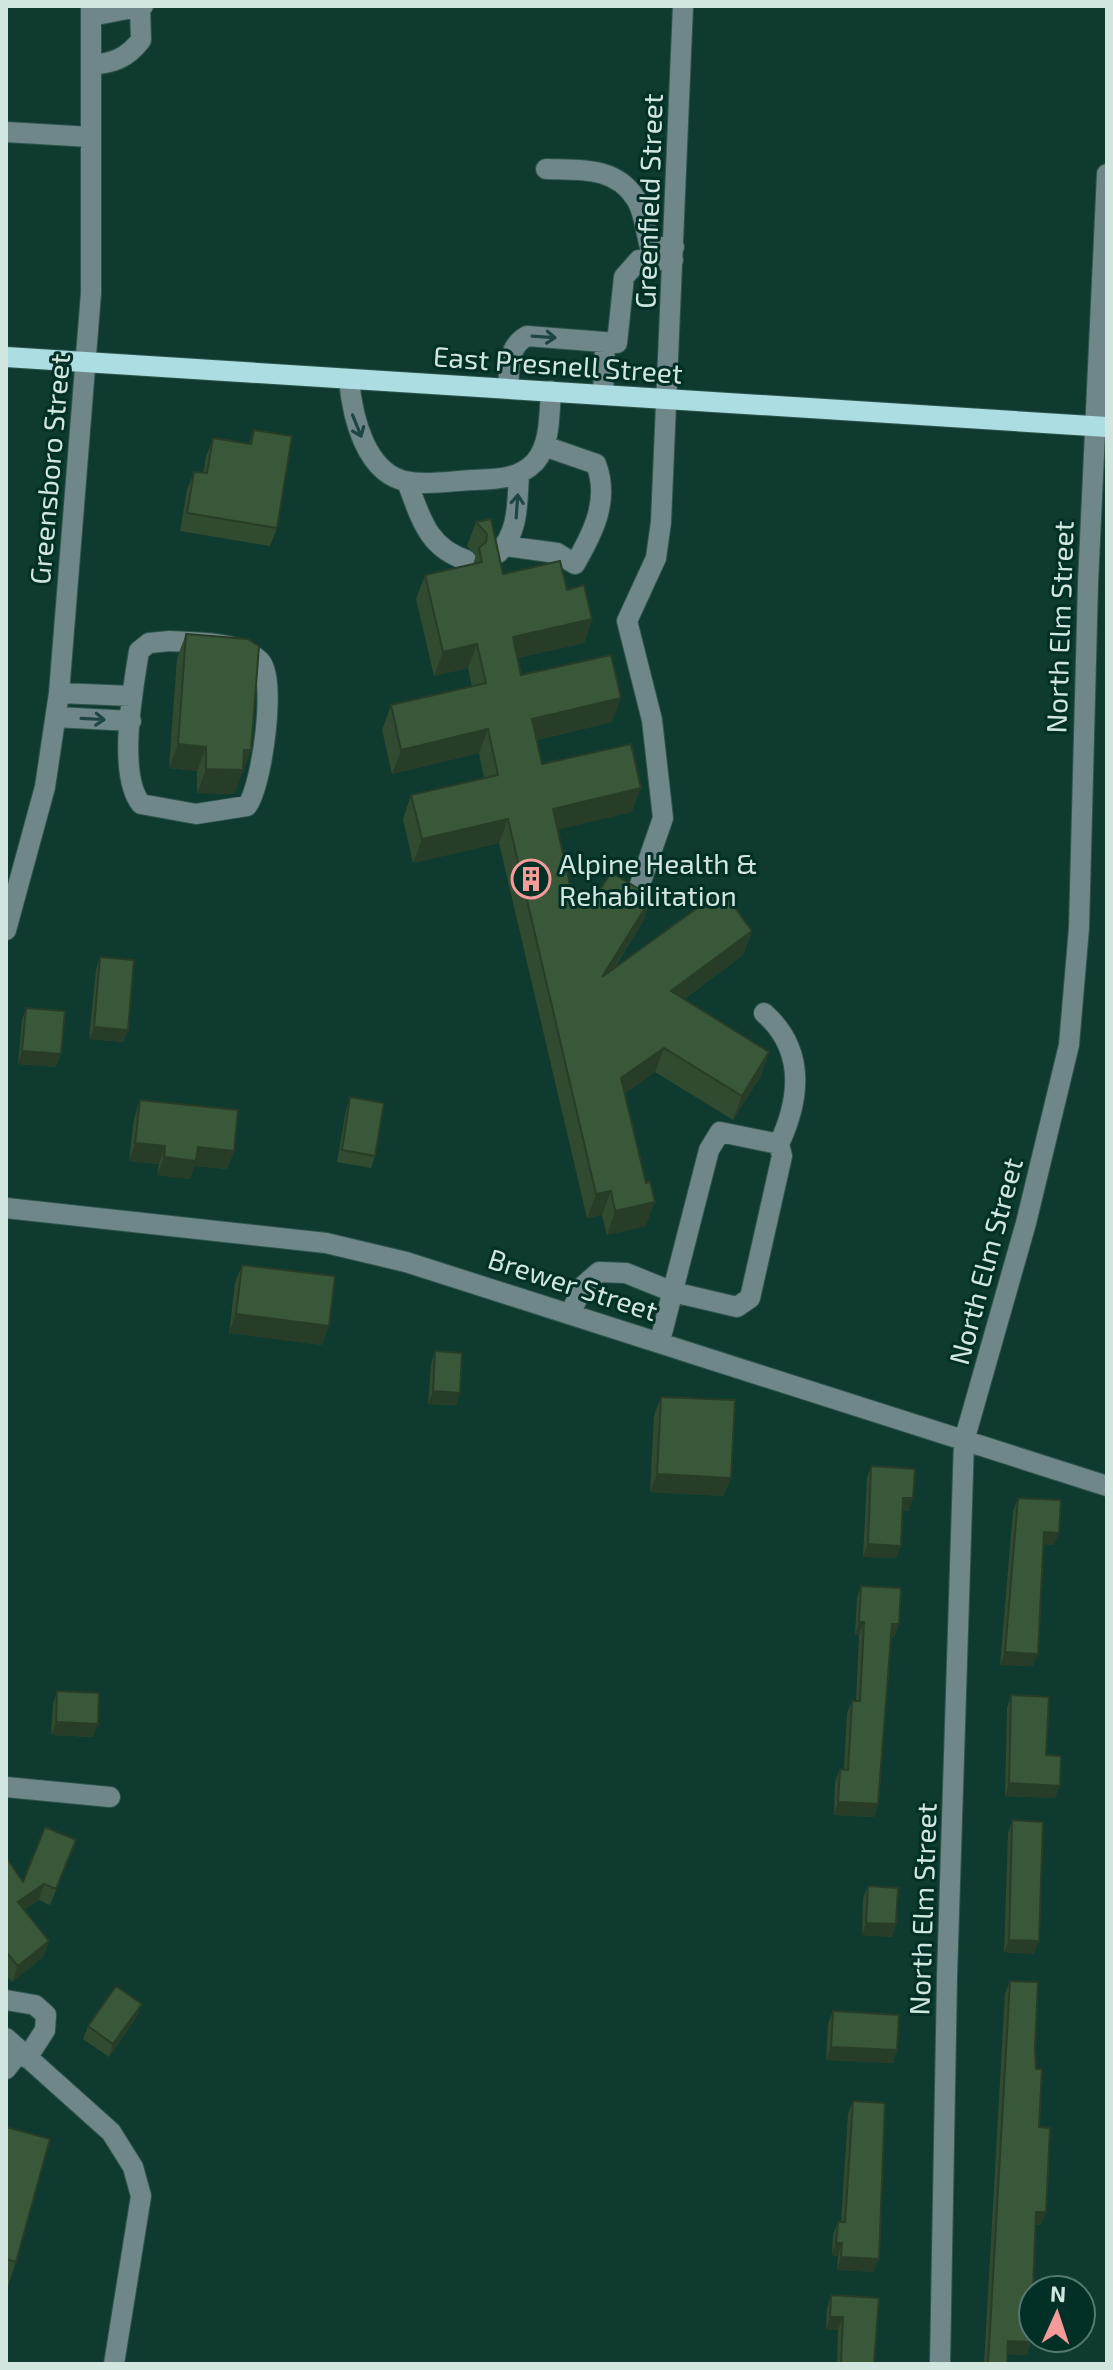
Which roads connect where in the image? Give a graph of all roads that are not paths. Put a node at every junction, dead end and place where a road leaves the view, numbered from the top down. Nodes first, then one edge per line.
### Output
1 (142, 6) edge
2 (683, 6) edge
3 (91, 11) edge
4 (91, 65) junction
5 (6, 132) edge
6 (91, 137) junction
7 (546, 169) dead end
8 (1107, 174) edge
9 (674, 254) junction
10 (605, 342) junction
11 (6, 357) edge
12 (87, 362) junction
13 (349, 379) junction
14 (508, 388) junction
15 (551, 391) junction
16 (603, 394) junction
17 (668, 398) junction
18 (1102, 427) edge
19 (545, 440) junction
20 (519, 475) junction
21 (407, 482) junction
22 (466, 560) dead end
23 (59, 693) junction
24 (132, 696) junction
25 (56, 717) junction
26 (131, 721) junction
27 (636, 896) edge
28 (6, 930) edge
29 (764, 1013) dead end
30 (779, 1144) junction
31 (6, 1208) edge
32 (673, 1292) junction
33 (571, 1312) junction
34 (660, 1341) junction
35 (964, 1441) junction
36 (1107, 1486) edge
37 (6, 1787) edge
38 (110, 1797) dead end
39 (6, 2000) edge
40 (18, 2049) edge
41 (6, 2069) edge
42 (114, 2364) edge
43 (940, 2364) edge

1 - 3 street
1 - 4 street
2 - 9 street, Greenfield Street
3 - 4 street, Greensboro Street
4 - 6 street, Greensboro Street
5 - 6 street
6 - 12 street, Greensboro Street
7 - 9 street
8 - 18 street, North Elm Street
9 - 10 street
9 - 17 street, Greenfield Street
14 -> 10 street
10 - 16 street
11 - 12 main road, East Presnell Street
12 - 13 main road, East Presnell Street
12 - 23 street, Greensboro Street
13 - 14 main road, East Presnell Street
13 -> 21 street
14 - 15 main road, East Presnell Street
15 - 16 main road, East Presnell Street
15 - 19 street
16 - 17 main road, East Presnell Street
17 - 18 main road, East Presnell Street
17 - 27 street, Greenfield Street
18 - 35 street, North Elm Street
19 - 20 street
19 -> 20 street
20 - 21 street
21 - 22 street
23 - 24 street
23 - 25 street, Greensboro Street
24 - 26 street
24 - 26 street
25 -> 26 street
25 - 28 street, Greensboro Street
29 - 30 street
30 - 32 street
30 - 32 street
31 - 33 street, Brewer Street
32 - 33 street
32 - 34 street
33 - 34 street, Brewer Street
34 - 35 street, Brewer Street
35 - 36 street, Brewer Street
35 - 43 street, North Elm Street
37 - 38 street
39 - 40 street
40 - 41 street
40 - 42 street

